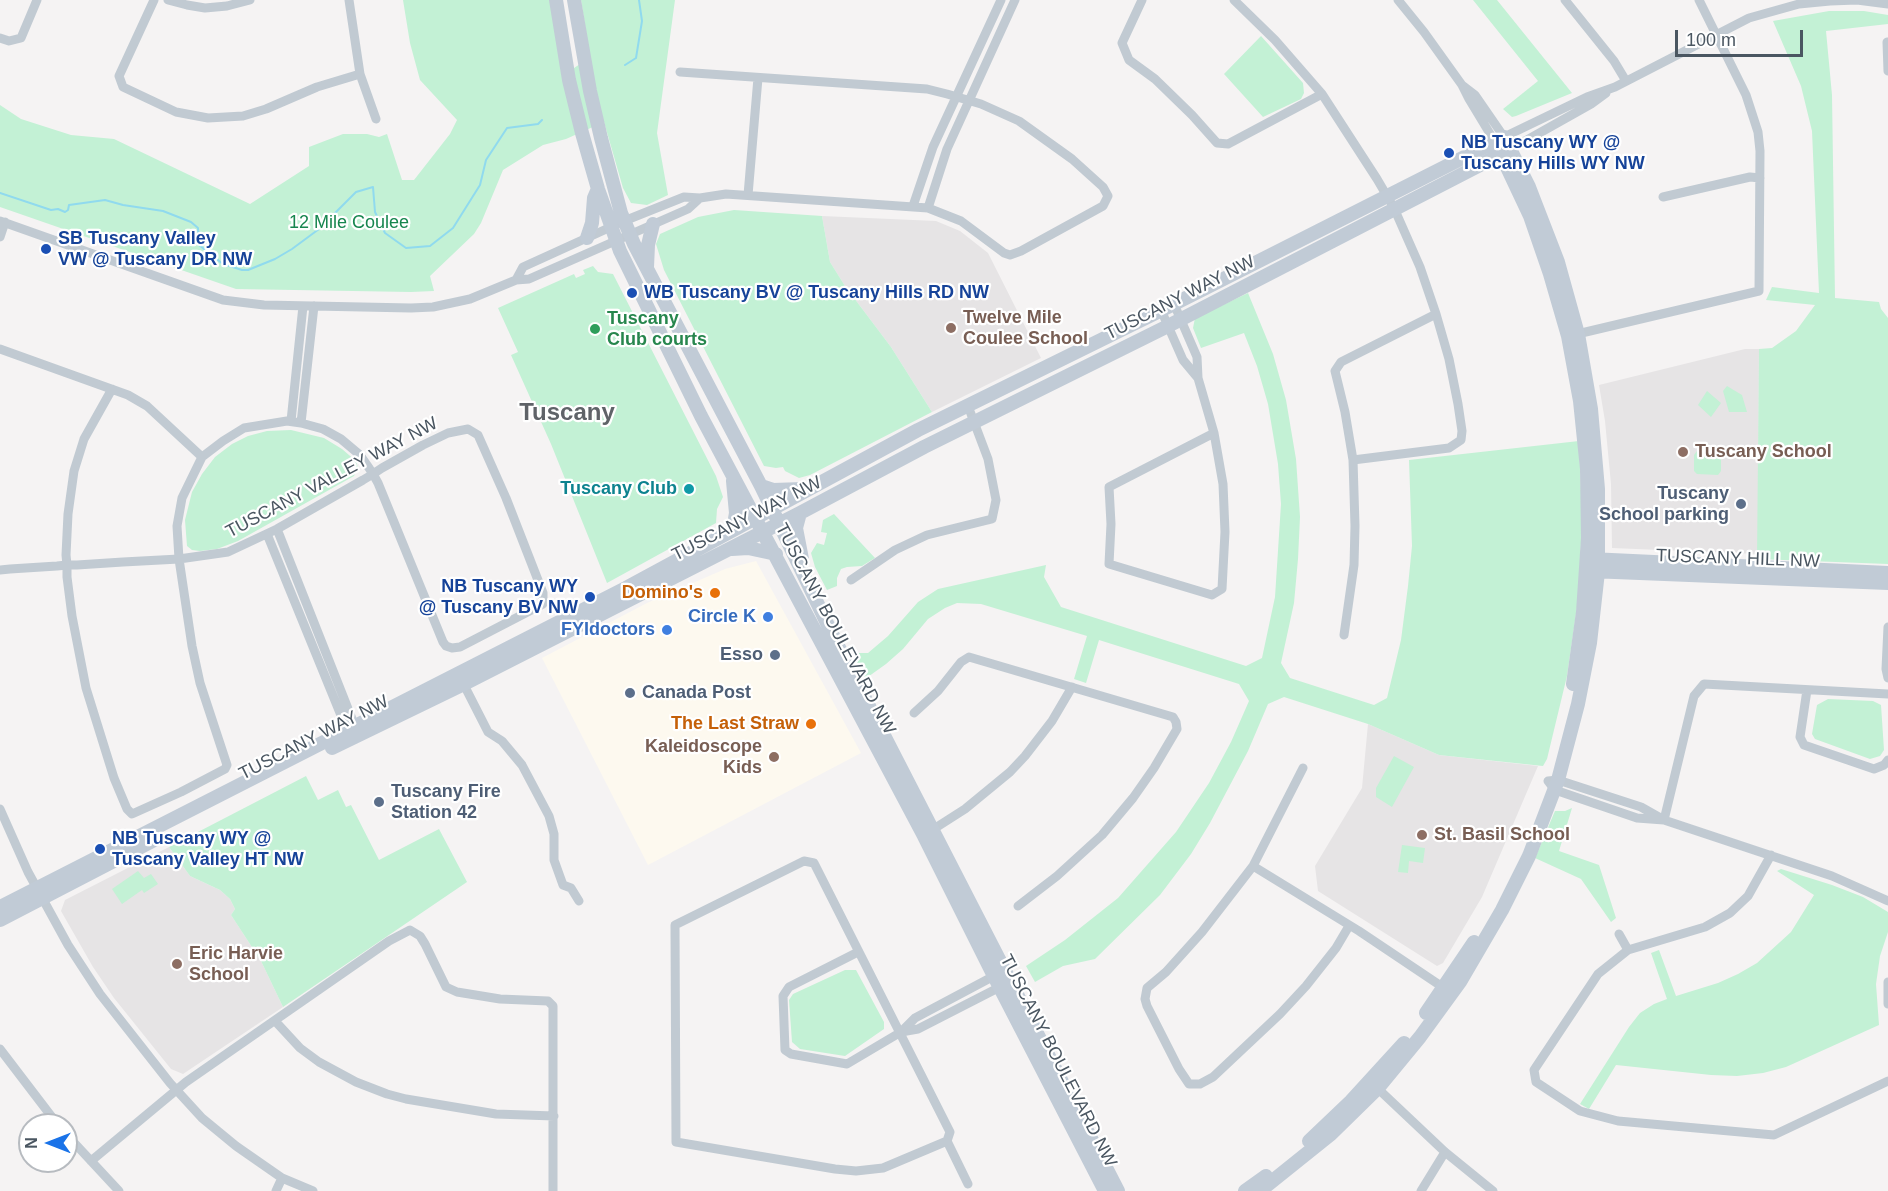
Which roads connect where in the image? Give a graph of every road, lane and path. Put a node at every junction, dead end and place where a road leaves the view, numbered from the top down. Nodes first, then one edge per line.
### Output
1 (37, 0) edge
2 (154, 0) edge
3 (168, 0) edge
4 (250, 0) edge
5 (349, 0) edge
6 (556, 0) edge
7 (574, 0) edge
8 (1000, 0) edge
9 (1015, 0) edge
10 (1142, 0) edge
11 (1234, 0) edge
12 (1398, 0) edge
13 (1565, 0) edge
14 (1699, 0) edge
15 (1888, 4) edge
16 (1717, 35) junction
17 (0, 38) edge
18 (1887, 42) edge
19 (1888, 71) edge
20 (680, 72) dead end
21 (360, 74) junction
22 (758, 78) junction
23 (1626, 81) junction
24 (1322, 94) junction
25 (956, 96) junction
26 (969, 100) junction
27 (376, 119) dead end
28 (1503, 145) junction
29 (1760, 178) junction
30 (598, 189) junction
31 (748, 195) junction
32 (1663, 197) dead end
33 (700, 198) junction
34 (1391, 202) junction
35 (913, 206) junction
36 (928, 208) junction
37 (3, 222) edge
38 (654, 224) junction
39 (627, 228) junction
40 (613, 234) junction
41 (0, 237) edge
42 (588, 238) junction
43 (647, 269) junction
44 (516, 280) junction
45 (309, 306) junction
46 (1168, 307) junction
47 (1436, 314) junction
48 (1174, 323) junction
49 (1573, 335) junction
50 (0, 349) edge
51 (112, 389) junction
52 (968, 406) junction
53 (296, 422) junction
54 (975, 422) junction
55 (1214, 433) junction
56 (202, 457) junction
57 (1353, 460) junction
58 (732, 473) junction
59 (373, 474) junction
60 (761, 486) junction
61 (808, 489) junction
62 (771, 508) junction
63 (800, 513) junction
64 (756, 517) junction
65 (779, 523) junction
66 (277, 529) junction
67 (733, 530) junction
68 (763, 531) junction
69 (267, 534) junction
70 (727, 550) junction
71 (776, 554) junction
72 (179, 559) junction
73 (67, 565) junction
74 (1592, 565) junction
75 (0, 570) edge
76 (1888, 573) edge
77 (851, 580) dead end
78 (1888, 583) edge
79 (809, 587) junction
80 (1888, 627) edge
81 (1344, 635) dead end
82 (1888, 678) edge
83 (461, 679) junction
84 (1072, 687) junction
85 (1807, 690) junction
86 (1888, 693) edge
87 (914, 713) dead end
88 (353, 731) junction
89 (1888, 760) edge
90 (1303, 768) dead end
91 (1554, 784) junction
92 (0, 809) edge
93 (1664, 820) junction
94 (928, 832) junction
95 (1771, 855) junction
96 (1252, 866) junction
97 (39, 894) junction
98 (579, 901) dead end
99 (1888, 901) edge
100 (1018, 906) dead end
101 (0, 907) edge
102 (0, 920) edge
103 (1349, 926) junction
104 (1619, 934) dead end
105 (1628, 950) junction
106 (858, 952) junction
107 (1000, 980) junction
108 (1888, 982) edge
109 (1448, 991) junction
110 (1888, 1004) edge
111 (276, 1022) junction
112 (901, 1032) junction
113 (0, 1049) edge
114 (1888, 1081) edge
115 (1374, 1084) junction
116 (176, 1090) junction
117 (48, 1113) edge
118 (554, 1116) junction
119 (947, 1141) junction
120 (78, 1147) edge
121 (1444, 1152) junction
122 (91, 1161) junction
123 (282, 1178) junction
124 (968, 1184) dead end
125 (119, 1191) edge
126 (276, 1191) edge
127 (313, 1191) edge
128 (553, 1191) edge
129 (1105, 1191) edge
130 (1118, 1191) edge
131 (1245, 1191) edge
132 (1260, 1191) edge
133 (1421, 1191) edge
134 (1493, 1191) edge

1 - 17 street
2 - 21 street
3 - 4 street
5 - 21 street
6 - 30 street, TUSCANY BOULEVARD NW
7 - 39 street, TUSCANY BOULEVARD NW
8 - 25 street
9 - 26 street
10 - 24 street
11 - 24 street
12 - 28 street
13 - 23 street
14 - 16 street
15 - 16 street
16 - 23 street
16 - 29 street
18 - 19 street
20 - 22 street
21 - 27 street
22 - 25 street
22 - 31 street
23 - 28 street
24 - 34 street
25 - 26 street
25 - 35 street
26 - 36 street
26 - 36 street
28 - 34 street, TUSCANY WAY NW
28 - 49 street
29 - 32 street
29 - 49 street
30 - 40 street, TUSCANY BOULEVARD NW
30 - 42 street
31 - 33 street
31 - 35 street
33 - 38 street
33 - 39 street
34 - 46 street, TUSCANY WAY NW
34 - 47 street
34 - 48 street, TUSCANY WAY NW
35 - 36 street
37 - 41 street
37 - 45 street
38 - 39 street
38 - 43 street
39 - 40 street
39 - 43 street, TUSCANY BOULEVARD NW
40 - 42 street
40 - 44 street
40 - 58 street, TUSCANY BOULEVARD NW
42 - 44 street
43 - 60 street, TUSCANY BOULEVARD NW
44 - 45 street
45 - 53 street
46 - 48 street
46 - 48 street
46 - 52 street, TUSCANY WAY NW
47 - 57 street
47 - 57 street
48 - 54 street, TUSCANY WAY NW
48 - 55 street
49 - 74 street
50 - 51 street
51 - 56 street
51 - 73 street
52 - 54 street
52 - 61 street, TUSCANY WAY NW
53 - 56 street
53 - 59 street
54 - 63 street, TUSCANY WAY NW
54 - 77 street
55 - 55 street
56 - 72 street
57 - 81 street
58 - 64 street, TUSCANY BOULEVARD NW
58 - 67 street
59 - 59 street, TUSCANY VALLEY WAY NW
59 - 66 street, TUSCANY VALLEY WAY NW
60 - 61 street
60 - 62 street, TUSCANY BOULEVARD NW
61 - 62 street, TUSCANY WAY NW
62 - 64 street, TUSCANY WAY NW
62 - 65 street, TUSCANY BOULEVARD NW
63 - 65 street, TUSCANY WAY NW
63 - 79 street
64 - 67 street, TUSCANY WAY NW
64 - 68 street, TUSCANY BOULEVARD NW
65 - 68 street, TUSCANY WAY NW
65 - 79 street, TUSCANY BOULEVARD NW
66 - 69 street, TUSCANY VALLEY WAY NW
66 - 88 street
67 - 83 street, TUSCANY WAY NW
68 - 70 street, TUSCANY WAY NW
68 - 71 street, TUSCANY BOULEVARD NW
69 - 72 street, TUSCANY VALLEY WAY NW
69 - 88 street
70 - 71 street
70 - 83 street, TUSCANY WAY NW
71 - 94 street, TUSCANY BOULEVARD NW
72 - 73 street, TUSCANY VALLEY WAY NW
72 - 73 street
73 - 75 street, TUSCANY VALLEY WAY NW
74 - 76 street, TUSCANY HILL NW
74 - 78 street, TUSCANY HILL NW
74 - 91 street
79 - 94 street, TUSCANY BOULEVARD NW
80 - 82 street
83 - 88 street, TUSCANY WAY NW
83 - 98 street
84 - 87 street
84 - 94 street
84 - 100 street
85 - 86 street
85 - 89 street
85 - 93 street
88 - 97 street, TUSCANY WAY NW
90 - 96 street
91 - 93 street
91 - 109 street
92 - 97 street
93 - 95 street
94 - 107 street, TUSCANY BOULEVARD NW
95 - 99 street
95 - 105 street
96 - 103 street
96 - 103 street
97 - 101 street, TUSCANY WAY NW
97 - 102 street, TUSCANY WAY NW
97 - 116 street
103 - 109 street
104 - 105 street
105 - 114 street
106 - 112 street
106 - 112 street
106 - 119 street
107 - 112 street
107 - 129 street, TUSCANY BOULEVARD NW
107 - 130 street, TUSCANY BOULEVARD NW
108 - 110 street
109 - 115 street
111 - 116 street
111 - 118 street
111 - 118 street
112 - 119 street
113 - 117 street
115 - 121 street
115 - 131 street
115 - 132 street
116 - 122 street
116 - 123 street
118 - 128 street
119 - 124 street
120 - 122 street
121 - 133 street
121 - 134 street
122 - 125 street
123 - 126 street
123 - 127 street

